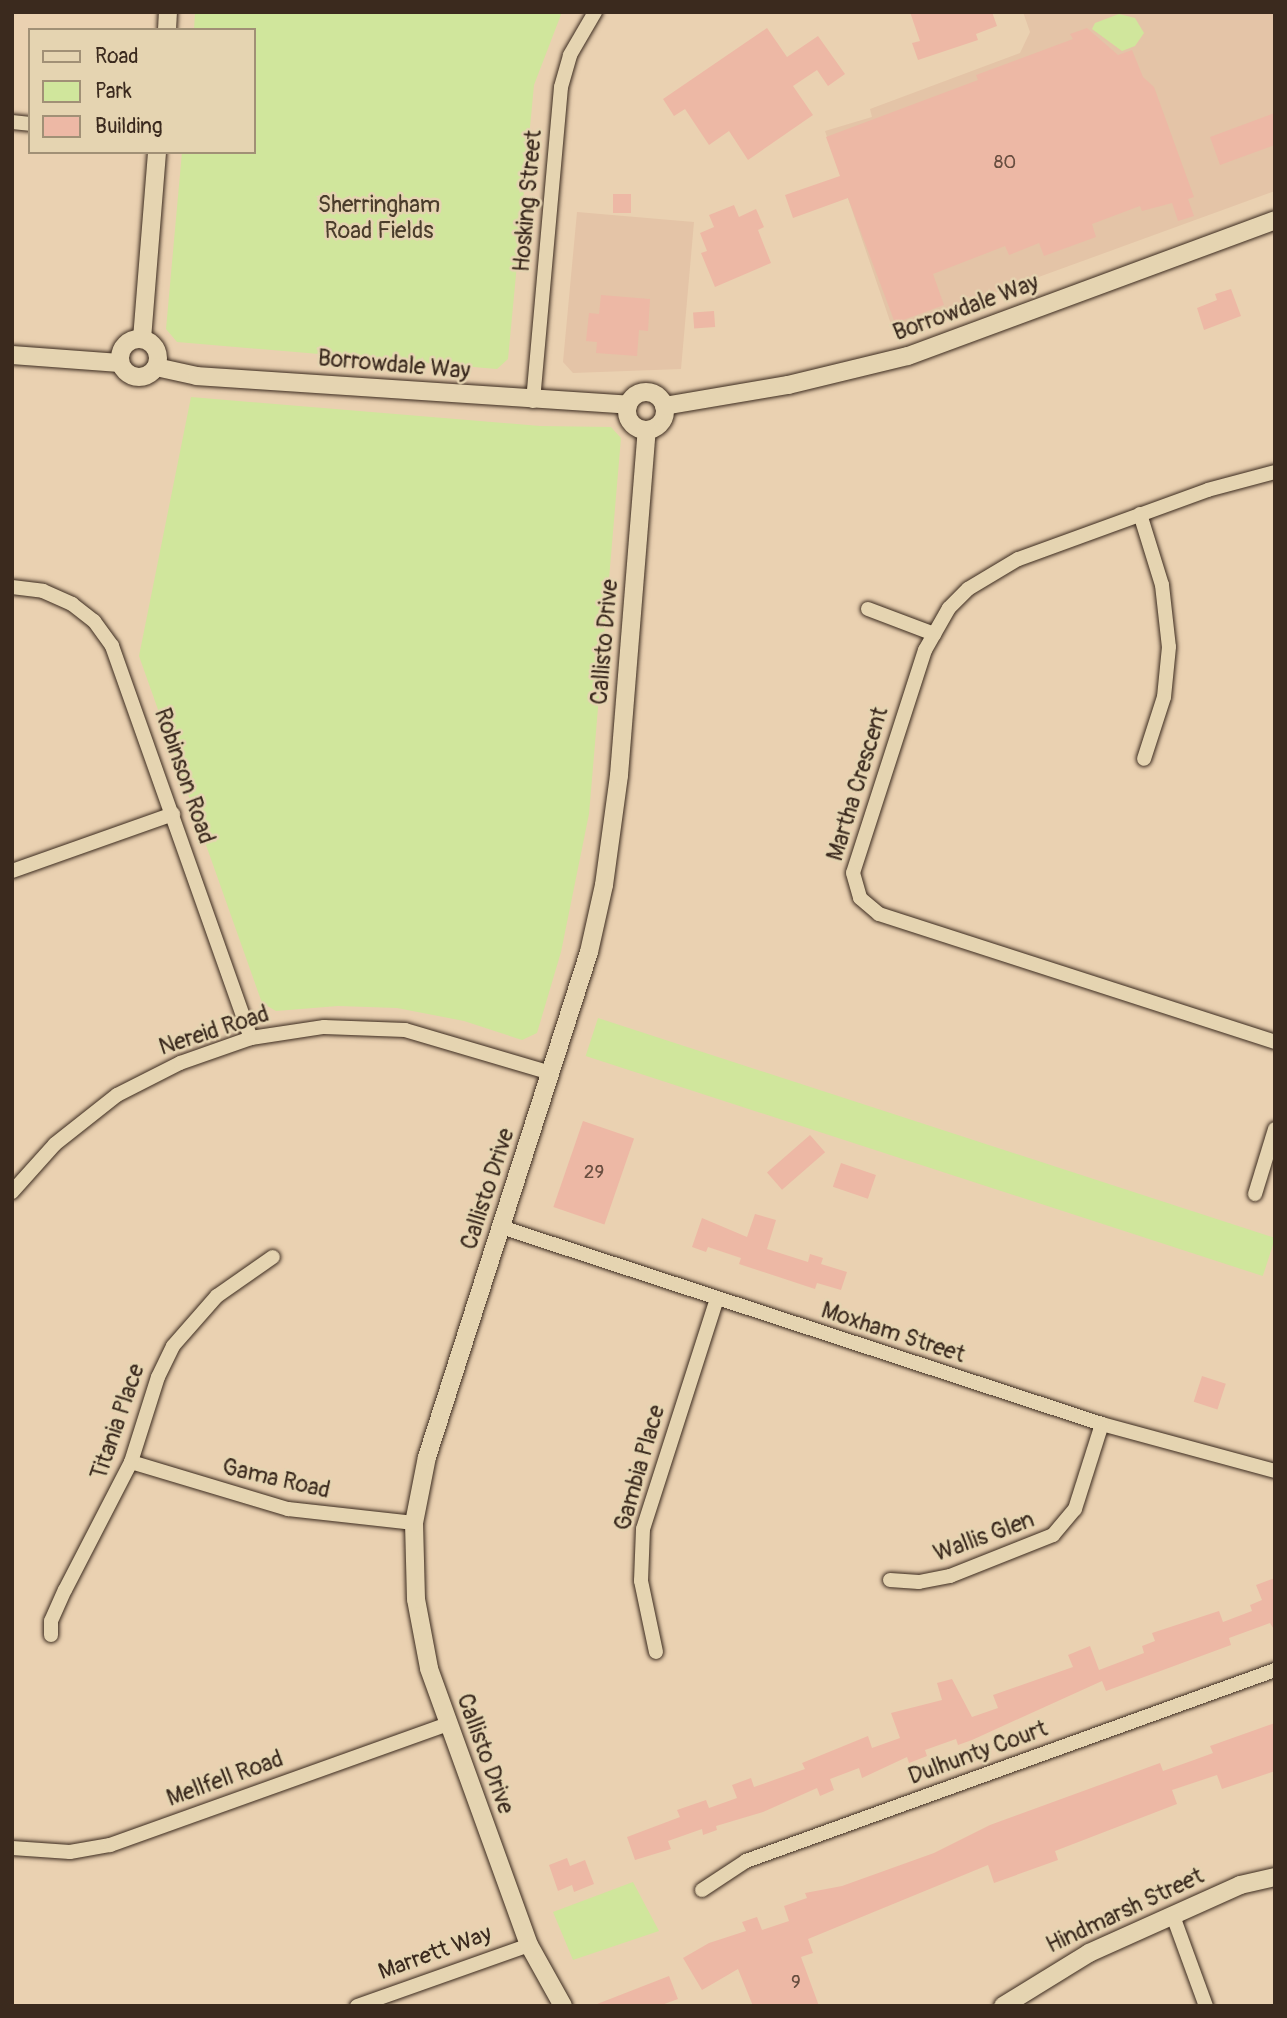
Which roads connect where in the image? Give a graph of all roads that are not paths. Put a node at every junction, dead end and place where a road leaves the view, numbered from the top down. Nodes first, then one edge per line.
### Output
1 (595, 12) edge
2 (157, 154) edge
3 (1275, 220) edge
4 (142, 339) junction
5 (12, 355) edge
6 (120, 363) junction
7 (156, 367) junction
8 (533, 401) junction
9 (628, 405) junction
10 (664, 406) junction
11 (647, 430) junction
12 (1275, 472) edge
13 (1140, 514) junction
14 (12, 587) edge
15 (868, 609) dead end
16 (934, 634) junction
17 (1144, 759) dead end
18 (173, 814) junction
19 (12, 871) edge
20 (251, 1038) junction
21 (1275, 1042) edge
22 (551, 1073) junction
23 (1275, 1129) edge
24 (12, 1192) edge
25 (1255, 1194) dead end
26 (501, 1227) junction
27 (273, 1257) dead end
28 (716, 1301) junction
29 (1102, 1424) junction
30 (131, 1462) junction
31 (1275, 1471) edge
32 (414, 1523) junction
33 (890, 1580) dead end
34 (51, 1635) dead end
35 (656, 1652) dead end
36 (1275, 1670) edge
37 (448, 1724) junction
38 (12, 1848) edge
39 (1275, 1877) edge
40 (702, 1890) dead end
41 (1173, 1916) junction
42 (529, 1945) junction
43 (374, 2003) edge
44 (357, 2006) edge
45 (563, 2006) edge
46 (1003, 2006) edge
47 (1206, 2006) edge

1 - 8 street, Hosking Street
2 - 4 street
3 - 10 street, Borrowdale Way
4 - 6 street
4 - 7 street
5 - 6 street, Borrowdale Way
6 - 7 street, Borrowdale Way
7 - 8 street, Borrowdale Way
8 - 9 street, Borrowdale Way
9 - 10 street, Borrowdale Way
9 - 11 street
10 - 11 street
11 - 22 street, Callisto Drive
12 - 13 street, Martha Crescent
13 - 16 street, Martha Crescent
13 - 17 street
14 - 18 street, Robinson Road
15 - 16 street
16 - 21 street, Martha Crescent
18 - 19 street
18 - 20 street, Robinson Road
20 - 22 street, Nereid Road
20 - 24 street, Nereid Road
22 - 26 street, Callisto Drive
23 - 25 street
26 - 28 street, Moxham Street
26 - 32 street, Callisto Drive
27 - 30 street, Titania Place
28 - 29 street, Moxham Street
28 - 35 street, Gambia Place
29 - 31 street, Moxham Street
29 - 33 street, Wallis Glen
30 - 32 street, Gama Road
30 - 34 street, Titania Place
32 - 37 street, Callisto Drive
36 - 40 street, Dulhunty Court
37 - 38 street, Mellfell Road
37 - 42 street, Callisto Drive
39 - 41 street, Hindmarsh Street
41 - 46 street, Hindmarsh Street
41 - 47 street
42 - 43 street, Marrett Way
42 - 45 street, Callisto Drive
43 - 44 street, Marrett Way

